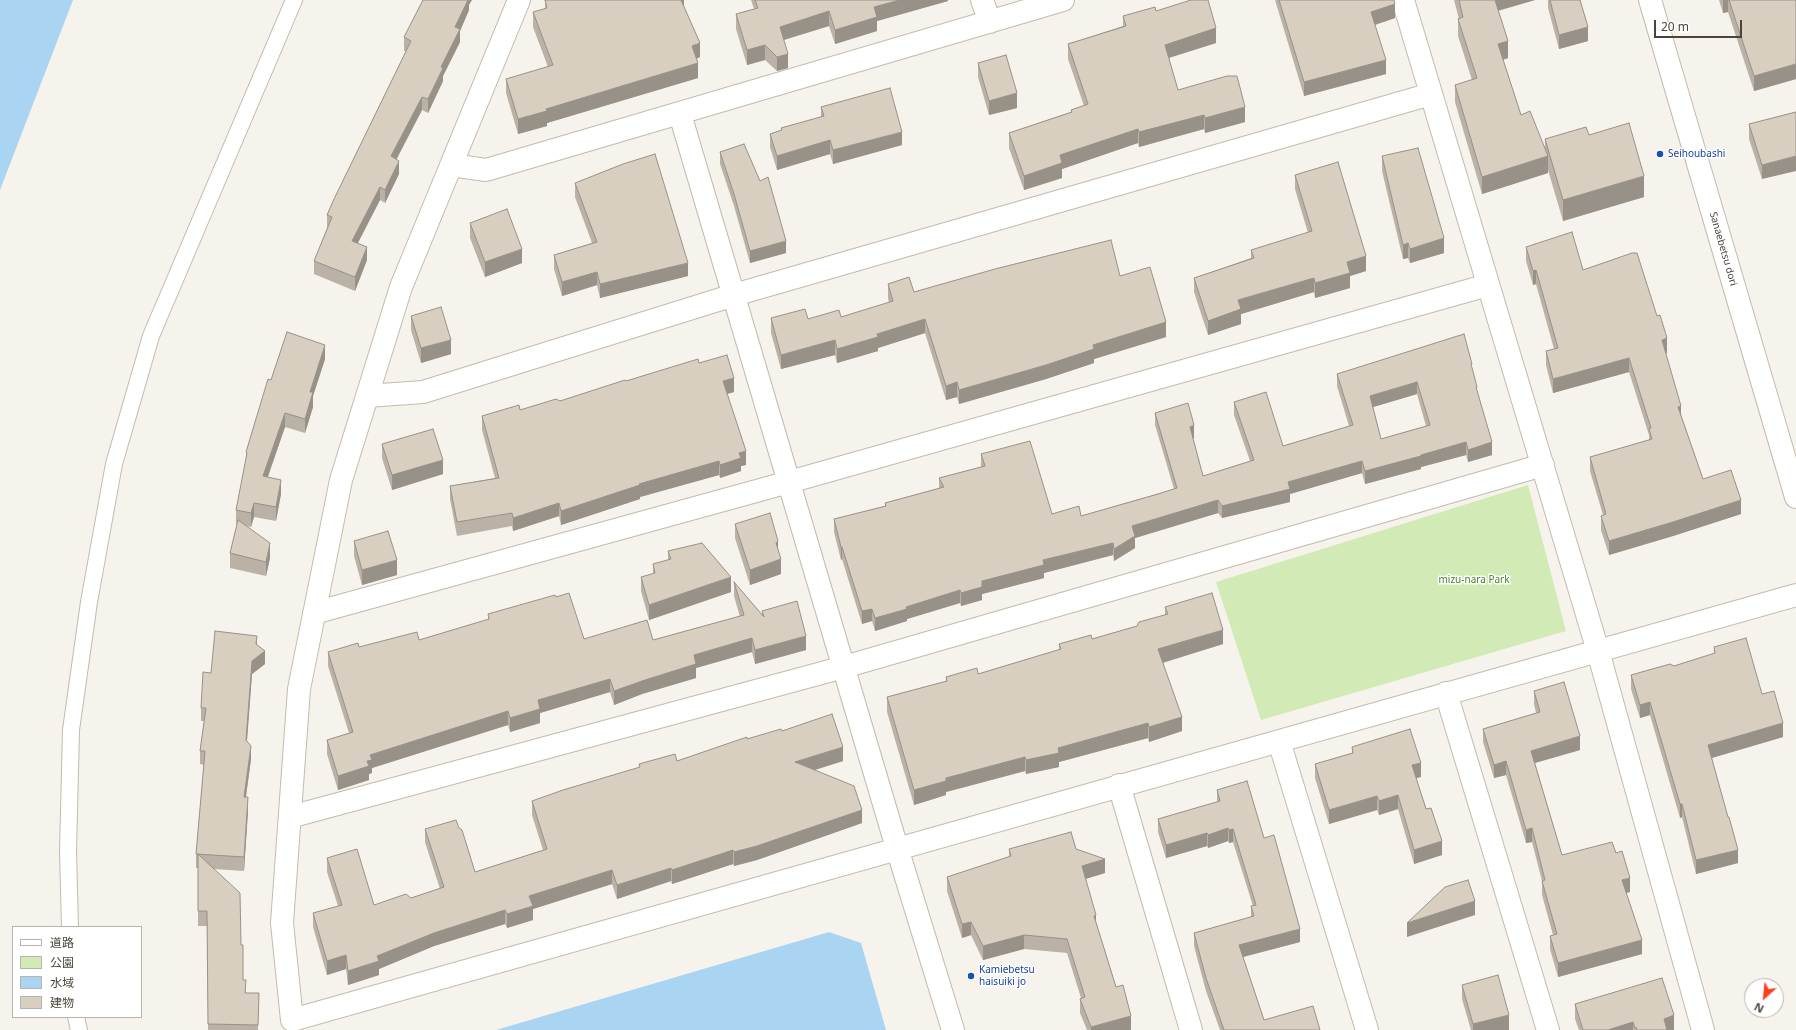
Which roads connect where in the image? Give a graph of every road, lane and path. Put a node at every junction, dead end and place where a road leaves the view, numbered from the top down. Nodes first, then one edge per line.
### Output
1 (294, 0) edge
2 (519, 0) edge
3 (982, 0) edge
4 (1063, 0) edge
5 (1403, 0) edge
6 (1650, 0) edge
7 (990, 22) junction
8 (1431, 94) junction
9 (680, 114) junction
10 (451, 165) junction
11 (1488, 285) junction
12 (734, 295) junction
13 (367, 396) junction
14 (1542, 465) junction
15 (789, 482) junction
16 (1796, 497) edge
17 (1796, 595) edge
18 (314, 613) junction
19 (1598, 651) junction
20 (844, 667) junction
21 (1446, 693) junction
22 (1279, 741) junction
23 (1118, 786) junction
24 (290, 817) junction
25 (897, 848) junction
26 (70, 926) edge
27 (76, 1018) edge
28 (79, 1030) edge
29 (953, 1030) edge
30 (1191, 1030) edge
31 (1367, 1030) edge
32 (1548, 1030) edge
33 (1703, 1030) edge

1 - 26 lane
2 - 10 street
3 - 7 street
4 - 7 street
5 - 8 street
6 - 16 street, Sanaebetsu dori
7 - 9 street
8 - 11 street
8 - 12 street
9 - 10 street
9 - 12 street
10 - 13 street
11 - 14 street
11 - 15 street
12 - 13 street
12 - 15 street
13 - 18 street
14 - 19 street
14 - 20 street
15 - 18 street
15 - 20 street
17 - 19 street
18 - 24 street
19 - 21 street
19 - 33 street
20 - 24 street
20 - 25 street
21 - 22 street
21 - 32 street
22 - 23 street
22 - 31 street
23 - 25 street
23 - 30 street
24 - 25 street
25 - 29 street
27 - 28 lane

